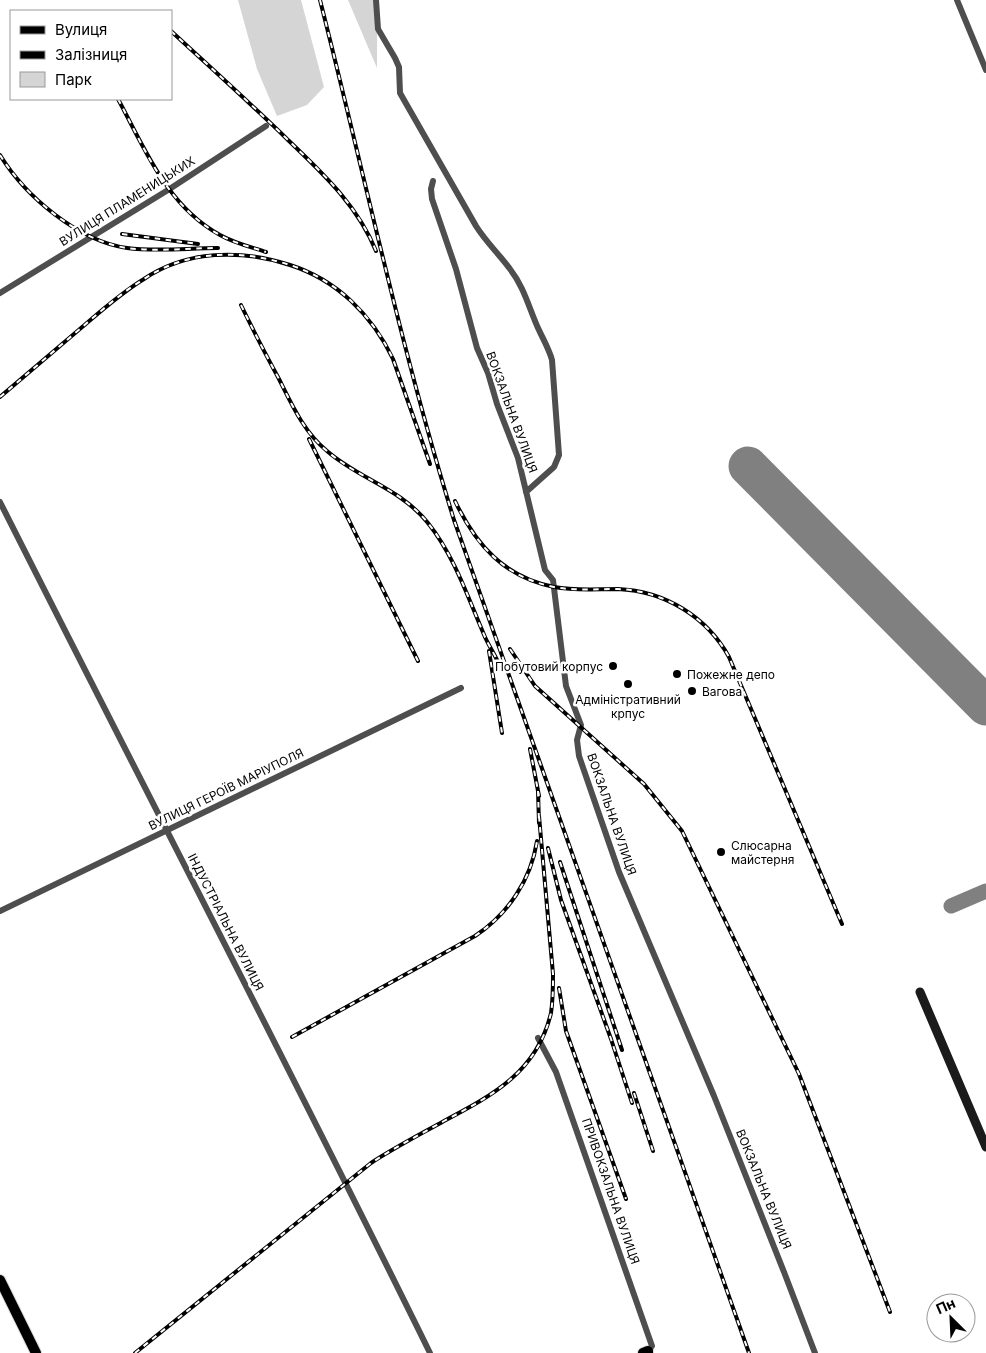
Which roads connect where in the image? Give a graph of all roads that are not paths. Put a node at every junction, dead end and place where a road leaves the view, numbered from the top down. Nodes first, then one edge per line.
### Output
1 (376, 0) edge
2 (957, 0) edge
3 (986, 70) edge
4 (266, 126) dead end
5 (433, 181) dead end
6 (0, 293) edge
7 (526, 492) junction
8 (0, 502) edge
9 (461, 688) dead end
10 (166, 831) junction
11 (0, 911) edge
12 (920, 992) dead end
13 (538, 1038) dead end
14 (986, 1146) edge
15 (0, 1280) edge
16 (646, 1352) edge
17 (36, 1353) edge
18 (430, 1353) edge
19 (815, 1353) edge

1 - 7 street
2 - 3 street
4 - 6 street, ВУЛИЦЯ ПЛАМЕНИЦЬКИХ
5 - 7 street, ВОКЗАЛЬНА ВУЛИЦЯ
7 - 19 street, ВОКЗАЛЬНА ВУЛИЦЯ
8 - 10 street, ІНДУСТРІАЛЬНА ВУЛИЦЯ
9 - 10 street, ВУЛИЦЯ ГЕРОЇВ МАРІУПОЛЯ
10 - 11 street, ВУЛИЦЯ ГЕРОЇВ МАРІУПОЛЯ
10 - 18 street, ІНДУСТРІАЛЬНА ВУЛИЦЯ
12 - 14 street
13 - 16 street, ПРИВОКЗАЛЬНА ВУЛИЦЯ
15 - 17 main road

